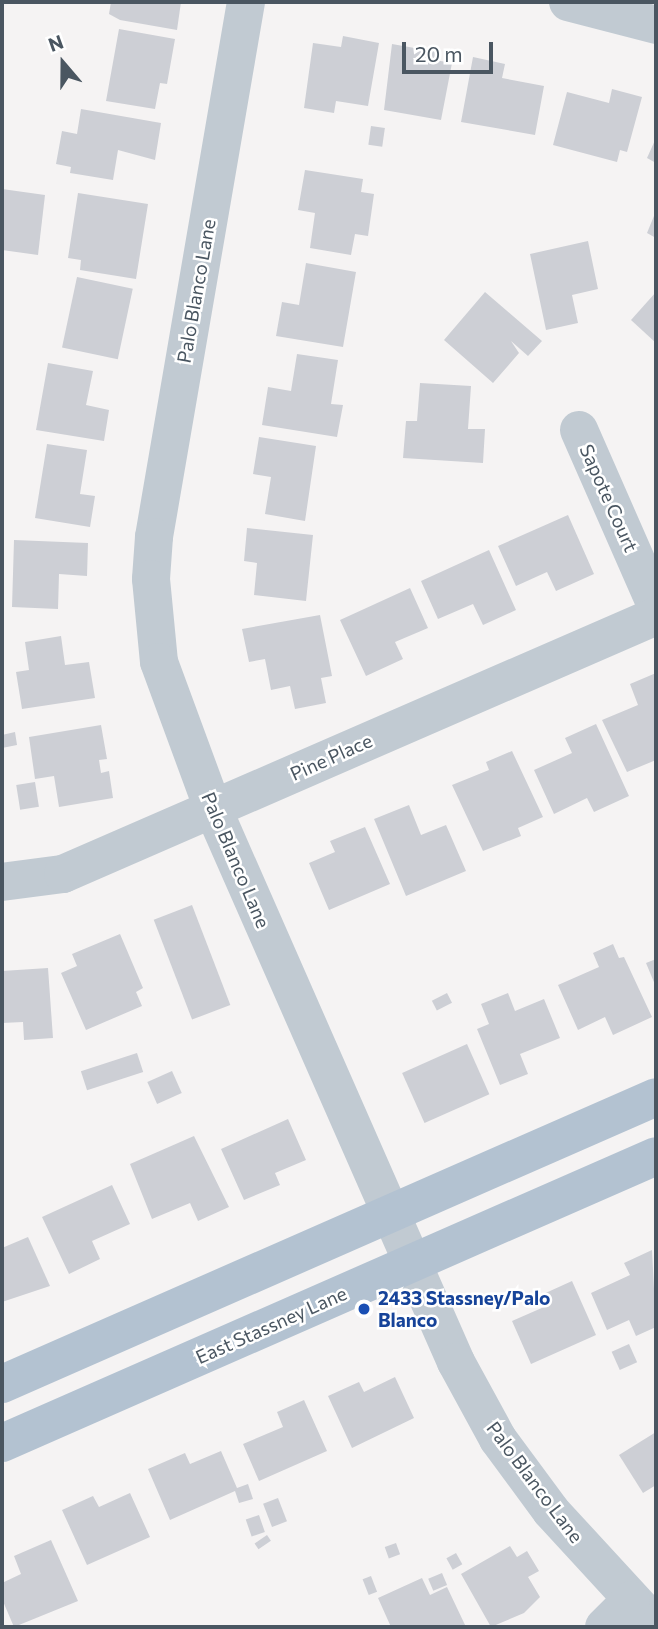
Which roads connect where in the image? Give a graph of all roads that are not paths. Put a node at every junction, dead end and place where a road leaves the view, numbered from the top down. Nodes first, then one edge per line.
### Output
1 (246, 2) edge
2 (568, 2) edge
3 (656, 25) edge
4 (579, 430) dead end
5 (656, 605) edge
6 (656, 616) edge
7 (214, 809) junction
8 (2, 882) edge
9 (656, 1097) edge
10 (656, 1156) edge
11 (390, 1214) junction
12 (412, 1264) junction
13 (2, 1384) edge
14 (2, 1443) edge
15 (644, 1613) edge
16 (604, 1627) edge

1 - 7 street, Palo Blanco Lane
2 - 3 street
4 - 5 street, Sapote Court
6 - 7 street, Pine Place
7 - 8 street, Pine Place
7 - 11 street, Palo Blanco Lane
9 - 11 main road
10 - 12 main road, East Stassney Lane
11 - 12 street, Palo Blanco Lane
11 - 13 main road
12 - 14 main road, East Stassney Lane
12 - 15 street, Palo Blanco Lane
15 - 16 street

